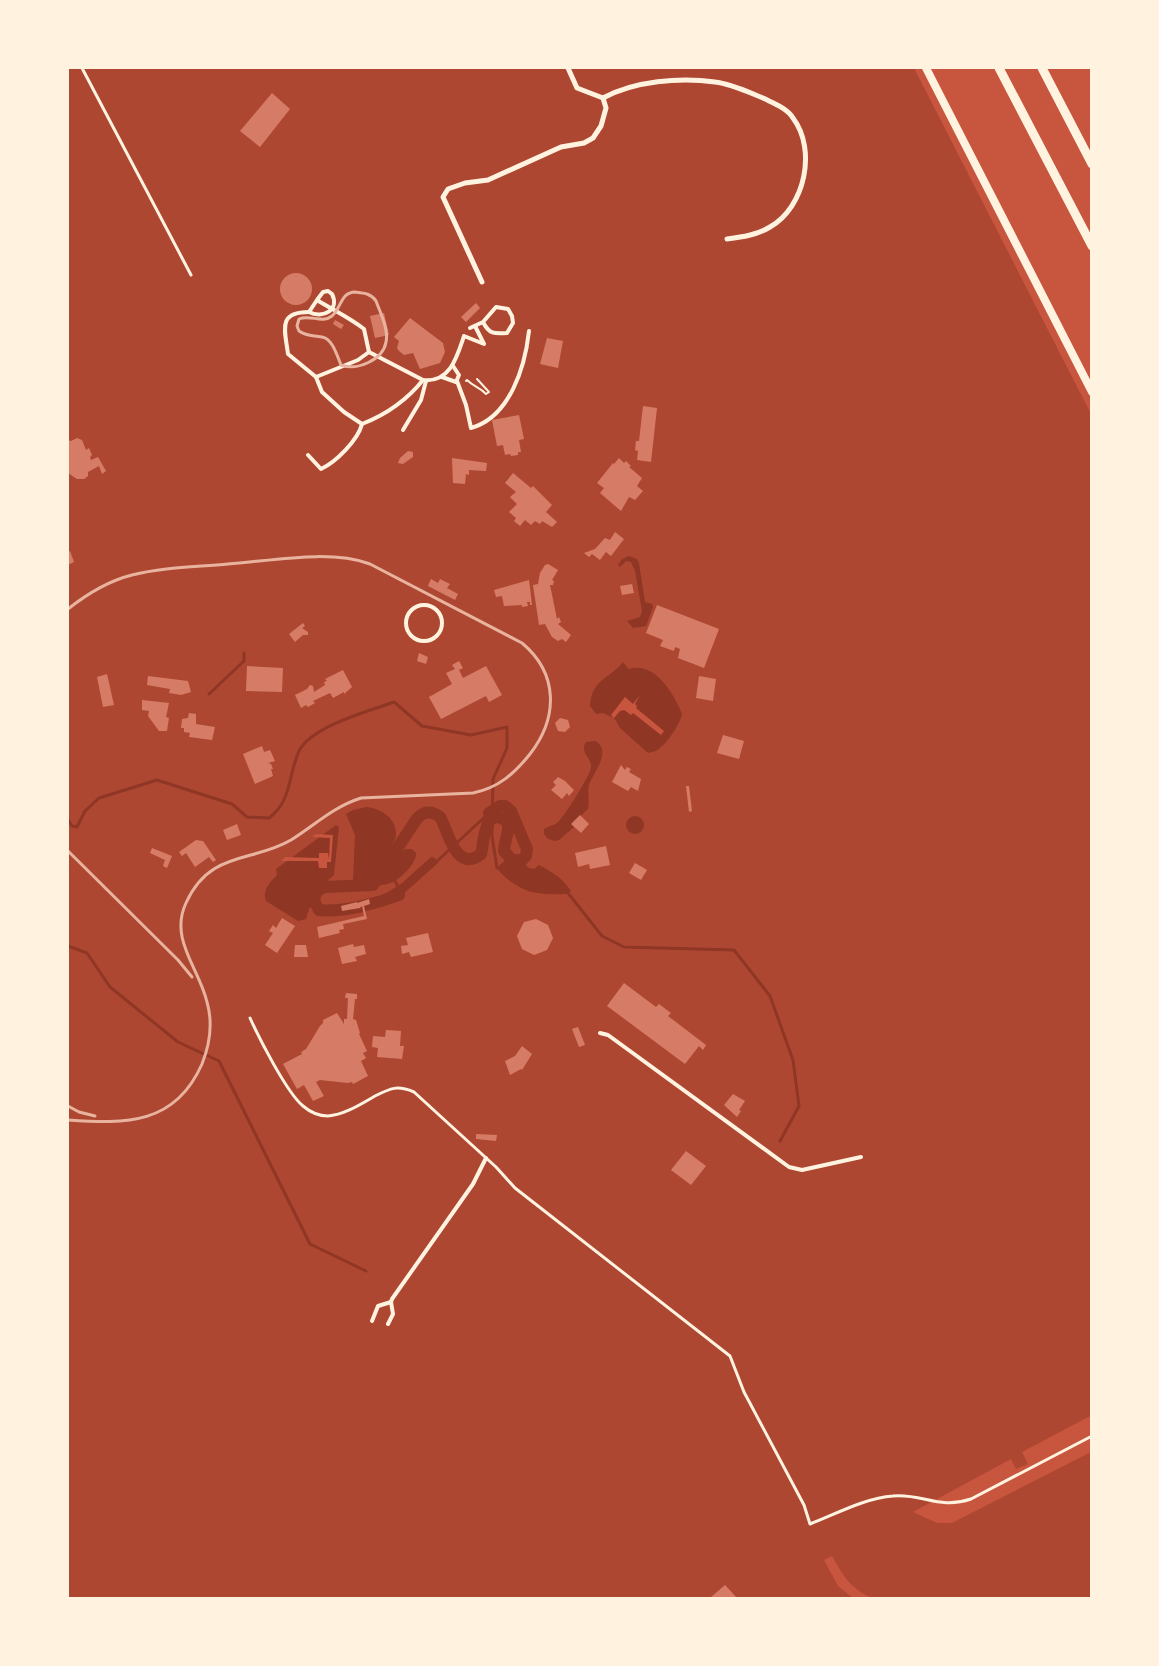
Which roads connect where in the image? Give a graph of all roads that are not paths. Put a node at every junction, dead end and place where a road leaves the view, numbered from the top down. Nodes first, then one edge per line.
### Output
1 (82, 68) edge
2 (568, 68) edge
3 (926, 68) edge
4 (999, 68) edge
5 (1042, 68) edge
6 (603, 99) junction
7 (1092, 164) edge
8 (727, 239) dead end
9 (1092, 246) edge
10 (192, 275) dead end
11 (482, 282) dead end
12 (317, 300) junction
13 (332, 309) junction
14 (309, 312) junction
15 (483, 321) junction
16 (529, 331) dead end
17 (369, 352) junction
18 (453, 366) junction
19 (316, 376) junction
20 (442, 376) junction
21 (424, 381) junction
22 (457, 381) junction
23 (1092, 392) edge
24 (362, 424) junction
25 (403, 430) dead end
26 (309, 455) dead end
27 (442, 626) joint
28 (250, 1018) dead end
29 (600, 1033) dead end
30 (861, 1157) dead end
31 (486, 1158) junction
32 (391, 1302) junction
33 (372, 1321) dead end
34 (388, 1324) dead end
35 (1092, 1436) edge

1 - 10 lane
2 - 6 street
3 - 23 main road
4 - 9 highway
5 - 7 highway
6 - 8 street
6 - 11 street
12 - 13 street
12 - 13 street
12 - 14 street
13 - 14 street
13 - 17 street
14 - 19 street
15 - 15 street
15 - 18 street
16 - 22 street
17 - 19 street
17 - 21 street
18 - 20 street
18 - 22 street
19 - 24 street
20 - 21 street
20 - 22 street
21 - 24 street
21 - 25 street
24 - 26 street
27 - 27 street
28 - 31 lane
29 - 30 street
31 - 32 street
31 - 35 lane
32 - 33 street
32 - 34 street

